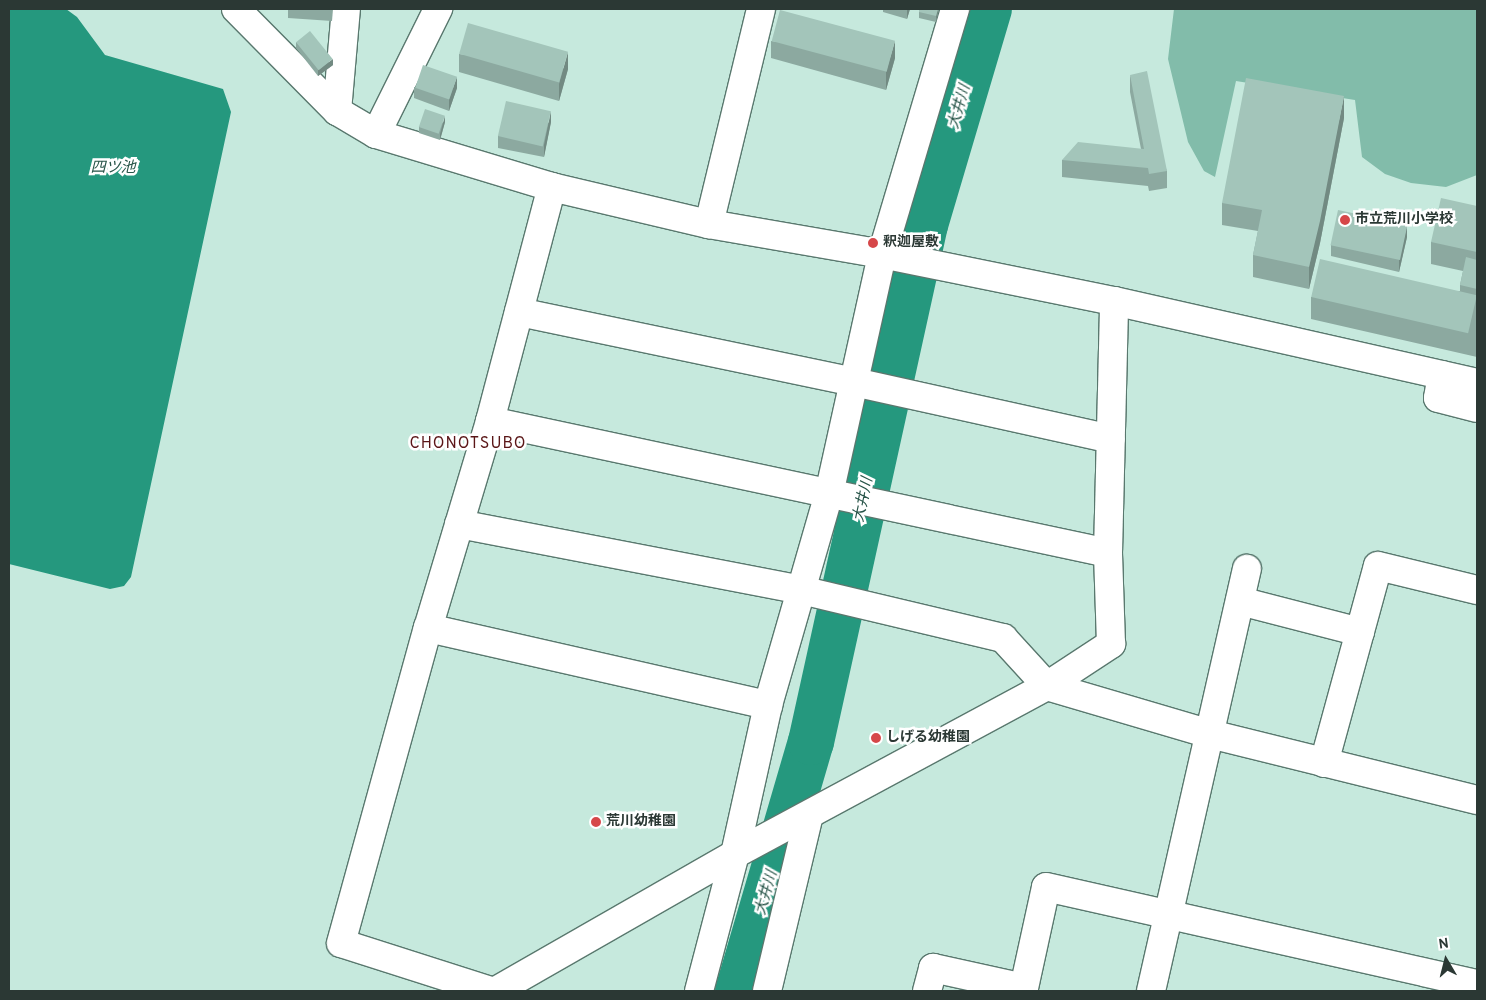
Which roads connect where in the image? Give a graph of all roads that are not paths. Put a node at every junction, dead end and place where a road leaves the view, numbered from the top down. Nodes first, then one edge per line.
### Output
1 (236, 9) edge
2 (346, 9) edge
3 (438, 9) edge
4 (761, 9) edge
5 (955, 9) edge
6 (337, 111) junction
7 (376, 134) junction
8 (552, 187) junction
9 (709, 224) junction
10 (882, 254) junction
11 (1114, 300) junction
12 (519, 312) junction
13 (1442, 375) junction
14 (854, 382) junction
15 (1477, 383) edge
16 (1477, 408) edge
17 (490, 421) junction
18 (1111, 439) junction
19 (829, 494) junction
20 (459, 524) junction
21 (1108, 553) junction
22 (1247, 569) dead end
23 (801, 590) junction
24 (1477, 590) edge
25 (1240, 601) junction
26 (428, 628) junction
27 (1360, 632) junction
28 (1047, 686) junction
29 (768, 705) junction
30 (1210, 734) junction
31 (1324, 763) junction
32 (1477, 800) edge
33 (810, 815) junction
34 (735, 854) junction
35 (1169, 913) junction
36 (1477, 984) edge
37 (490, 991) edge
38 (496, 991) edge
39 (699, 991) edge
40 (767, 991) edge
41 (927, 991) edge
42 (1151, 991) edge

1 - 6 street
2 - 6 street
3 - 7 street
4 - 9 street
5 - 10 street
6 - 7 street
7 - 8 street
8 - 9 street
8 - 12 street
9 - 10 street
10 - 11 street
10 - 14 street
11 - 13 street
11 - 18 street
12 - 14 street
12 - 17 street
13 - 15 street
13 - 16 street
14 - 18 street
14 - 19 street
17 - 19 street
17 - 20 street
18 - 21 street
19 - 21 street
19 - 23 street
20 - 23 street
20 - 26 street
21 - 28 street
22 - 25 street
23 - 28 street
23 - 29 street
24 - 27 street
25 - 27 street
25 - 30 street
26 - 29 street
26 - 37 street
27 - 31 street
28 - 30 street
28 - 33 street
29 - 34 street
30 - 31 street
30 - 35 street
31 - 32 street
33 - 34 street
33 - 40 street
34 - 38 street
34 - 39 street
35 - 36 street
35 - 41 street
35 - 42 street

